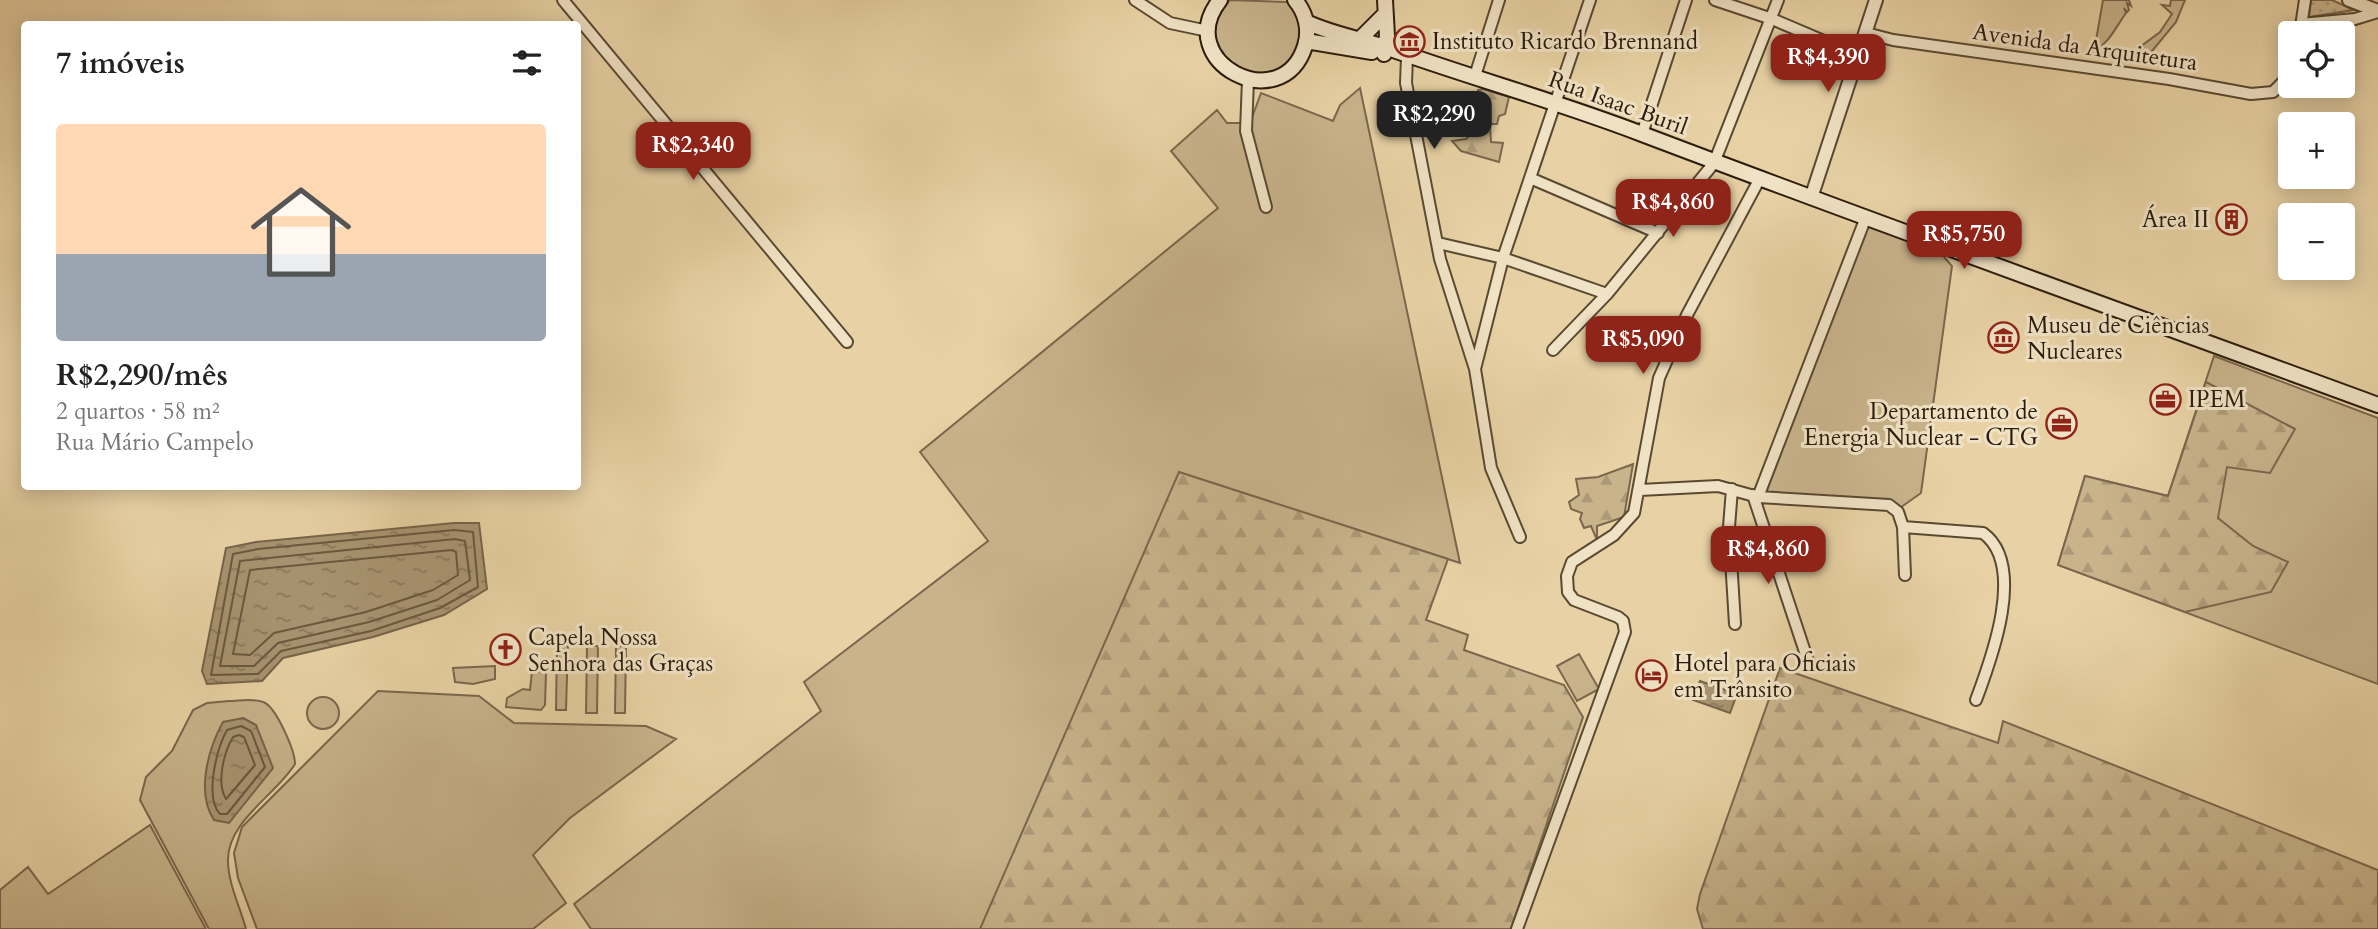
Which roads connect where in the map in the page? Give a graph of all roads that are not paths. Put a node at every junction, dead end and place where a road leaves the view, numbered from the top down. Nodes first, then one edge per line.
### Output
1 (563, 0) edge
2 (1135, 0) edge
3 (1220, 0) edge
4 (1295, 0) edge
5 (1499, 0) edge
6 (1590, 0) edge
7 (1686, 0) edge
8 (1715, 0) edge
9 (1778, 0) edge
10 (1876, 0) edge
11 (2305, 0) edge
12 (2349, 0) edge
13 (1385, 7) edge
14 (2378, 11) edge
15 (1772, 19) junction
16 (580, 21) edge
17 (2302, 21) edge
18 (2344, 21) edge
19 (581, 22) edge
20 (1306, 22) junction
21 (1208, 31) junction
22 (1866, 33) junction
23 (1359, 40) junction
24 (1306, 41) junction
25 (1385, 52) junction
26 (1858, 56) junction
27 (1407, 57) junction
28 (1475, 76) junction
29 (1248, 80) junction
30 (2278, 87) edge
31 (1554, 103) junction
32 (1642, 134) junction
33 (1714, 163) junction
34 (1530, 178) junction
35 (1759, 180) junction
36 (1811, 198) junction
37 (1266, 207) dead end
38 (1866, 217) junction
39 (1658, 233) junction
40 (1438, 243) junction
41 (1503, 258) junction
42 (1607, 293) junction
43 (847, 342) dead end
44 (1553, 350) dead end
45 (1475, 369) junction
46 (2378, 405) edge
47 (1732, 489) junction
48 (1640, 490) junction
49 (1755, 496) junction
50 (1903, 527) junction
51 (1520, 537) dead end
52 (1905, 575) dead end
53 (1735, 624) dead end
54 (1810, 667) dead end
55 (1976, 700) dead end
56 (1517, 929) edge

1 - 16 street
2 - 21 street
3 - 21 main road
4 - 20 main road
5 - 28 street
6 - 31 street
7 - 32 street
8 - 15 street
9 - 15 street
10 - 22 street
11 - 17 street
12 - 14 street
13 - 23 main road
13 - 25 main road
14 - 18 street
15 - 26 street
15 - 33 street
19 - 43 street
20 - 23 main road, Rua Isaac Buril
20 - 24 main road
21 - 29 main road
22 - 26 street
22 - 30 street, Avenida da Arquitetura
23 - 25 main road, Rua Isaac Buril
24 - 25 main road, Rua Isaac Buril
24 - 29 main road
25 - 27 main road, Rua Isaac Buril
26 - 36 street
27 - 28 main road, Rua Isaac Buril
27 - 40 street
28 - 31 main road, Rua Isaac Buril
29 - 37 street
31 - 32 main road, Rua Isaac Buril
31 - 34 street
32 - 33 main road, Rua Isaac Buril
33 - 35 main road, Rua Isaac Buril
33 - 39 street
34 - 39 street
34 - 41 street
35 - 36 main road, Rua Isaac Buril
35 - 48 street
36 - 38 main road, Rua Isaac Buril
38 - 46 main road, Rua Isaac Buril
38 - 49 street
39 - 42 street
40 - 41 street
40 - 45 street
41 - 42 street
41 - 45 street
42 - 44 street
45 - 51 street
47 - 48 street
47 - 49 street
47 - 53 street
48 - 56 street
49 - 50 street
49 - 54 street
50 - 52 street
50 - 55 street

